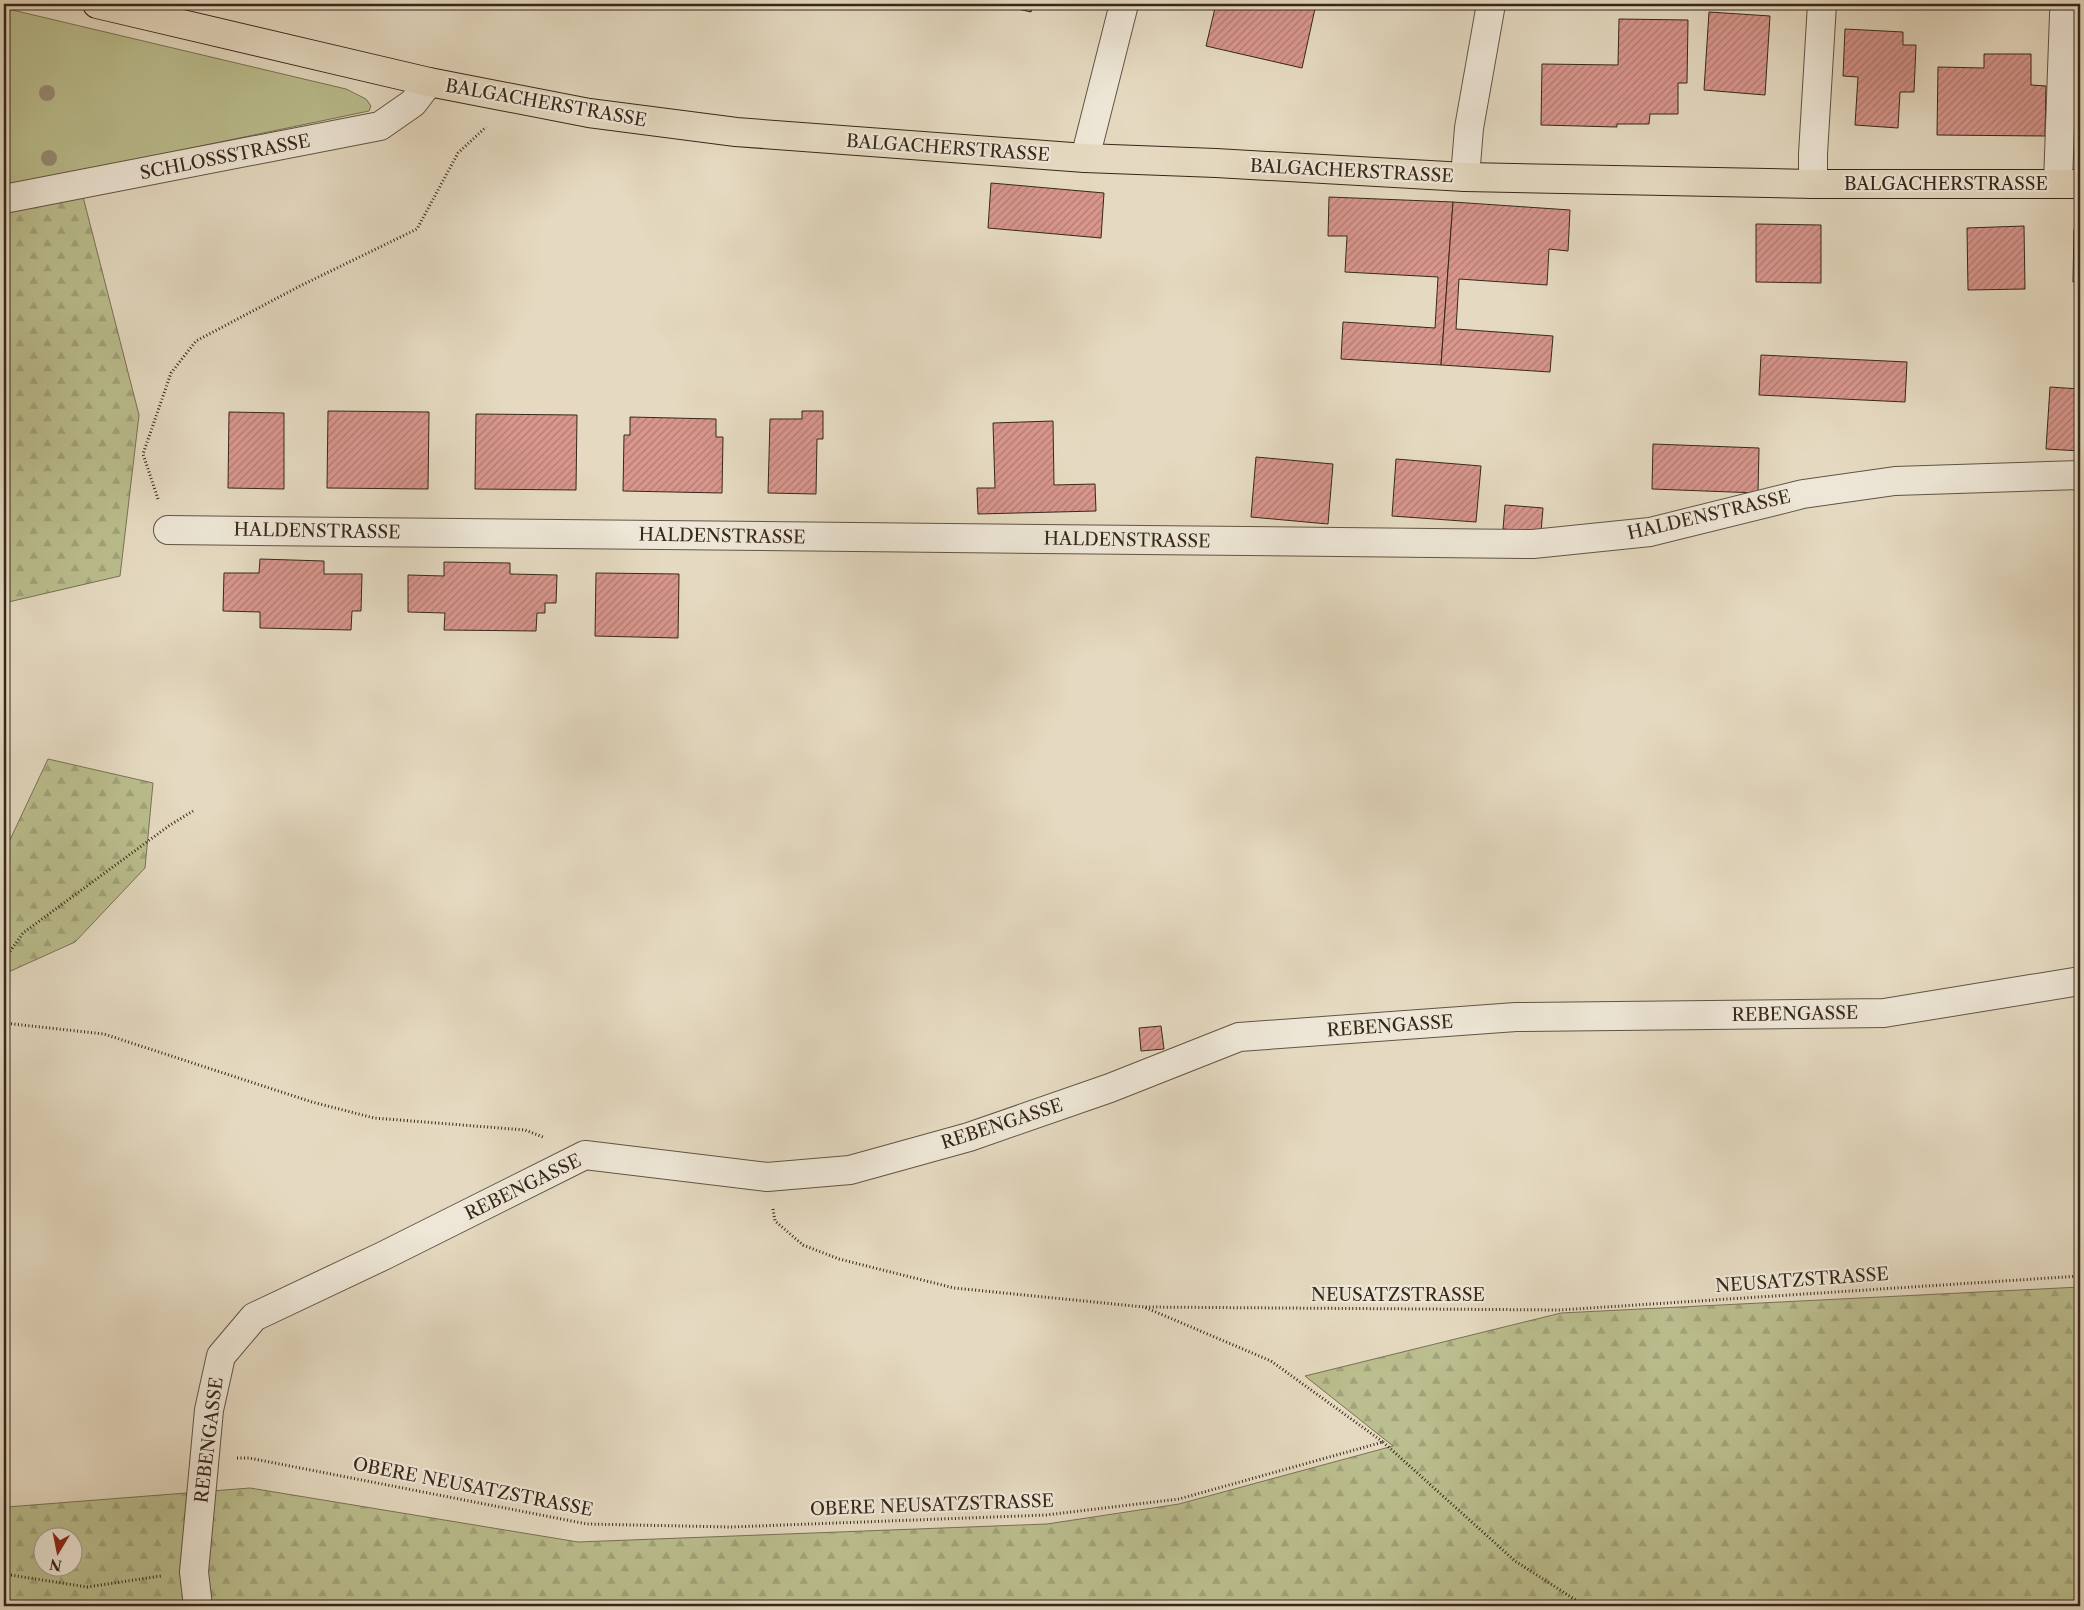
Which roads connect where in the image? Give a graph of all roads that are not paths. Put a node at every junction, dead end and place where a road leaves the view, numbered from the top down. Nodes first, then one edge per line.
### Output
1 (97, 4) edge
2 (1124, 4) edge
3 (1491, 4) edge
4 (1822, 4) edge
5 (2066, 9) edge
6 (429, 82) junction
7 (1085, 158) junction
8 (1465, 177) junction
9 (2069, 183) edge
10 (1812, 184) junction
11 (4, 199) edge
12 (2080, 475) edge
13 (168, 530) road end
14 (2080, 981) edge
15 (198, 1606) edge

1 - 6 main road, BALGACHERSTRASSE
2 - 7 street
3 - 8 street
4 - 10 street
5 - 9 street
6 - 7 main road, BALGACHERSTRASSE
6 - 11 street, SCHLOSSSTRASSE
7 - 8 main road, BALGACHERSTRASSE
8 - 10 main road, BALGACHERSTRASSE
9 - 10 main road, BALGACHERSTRASSE
12 - 13 street, HALDENSTRASSE
14 - 15 street, REBENGASSE

